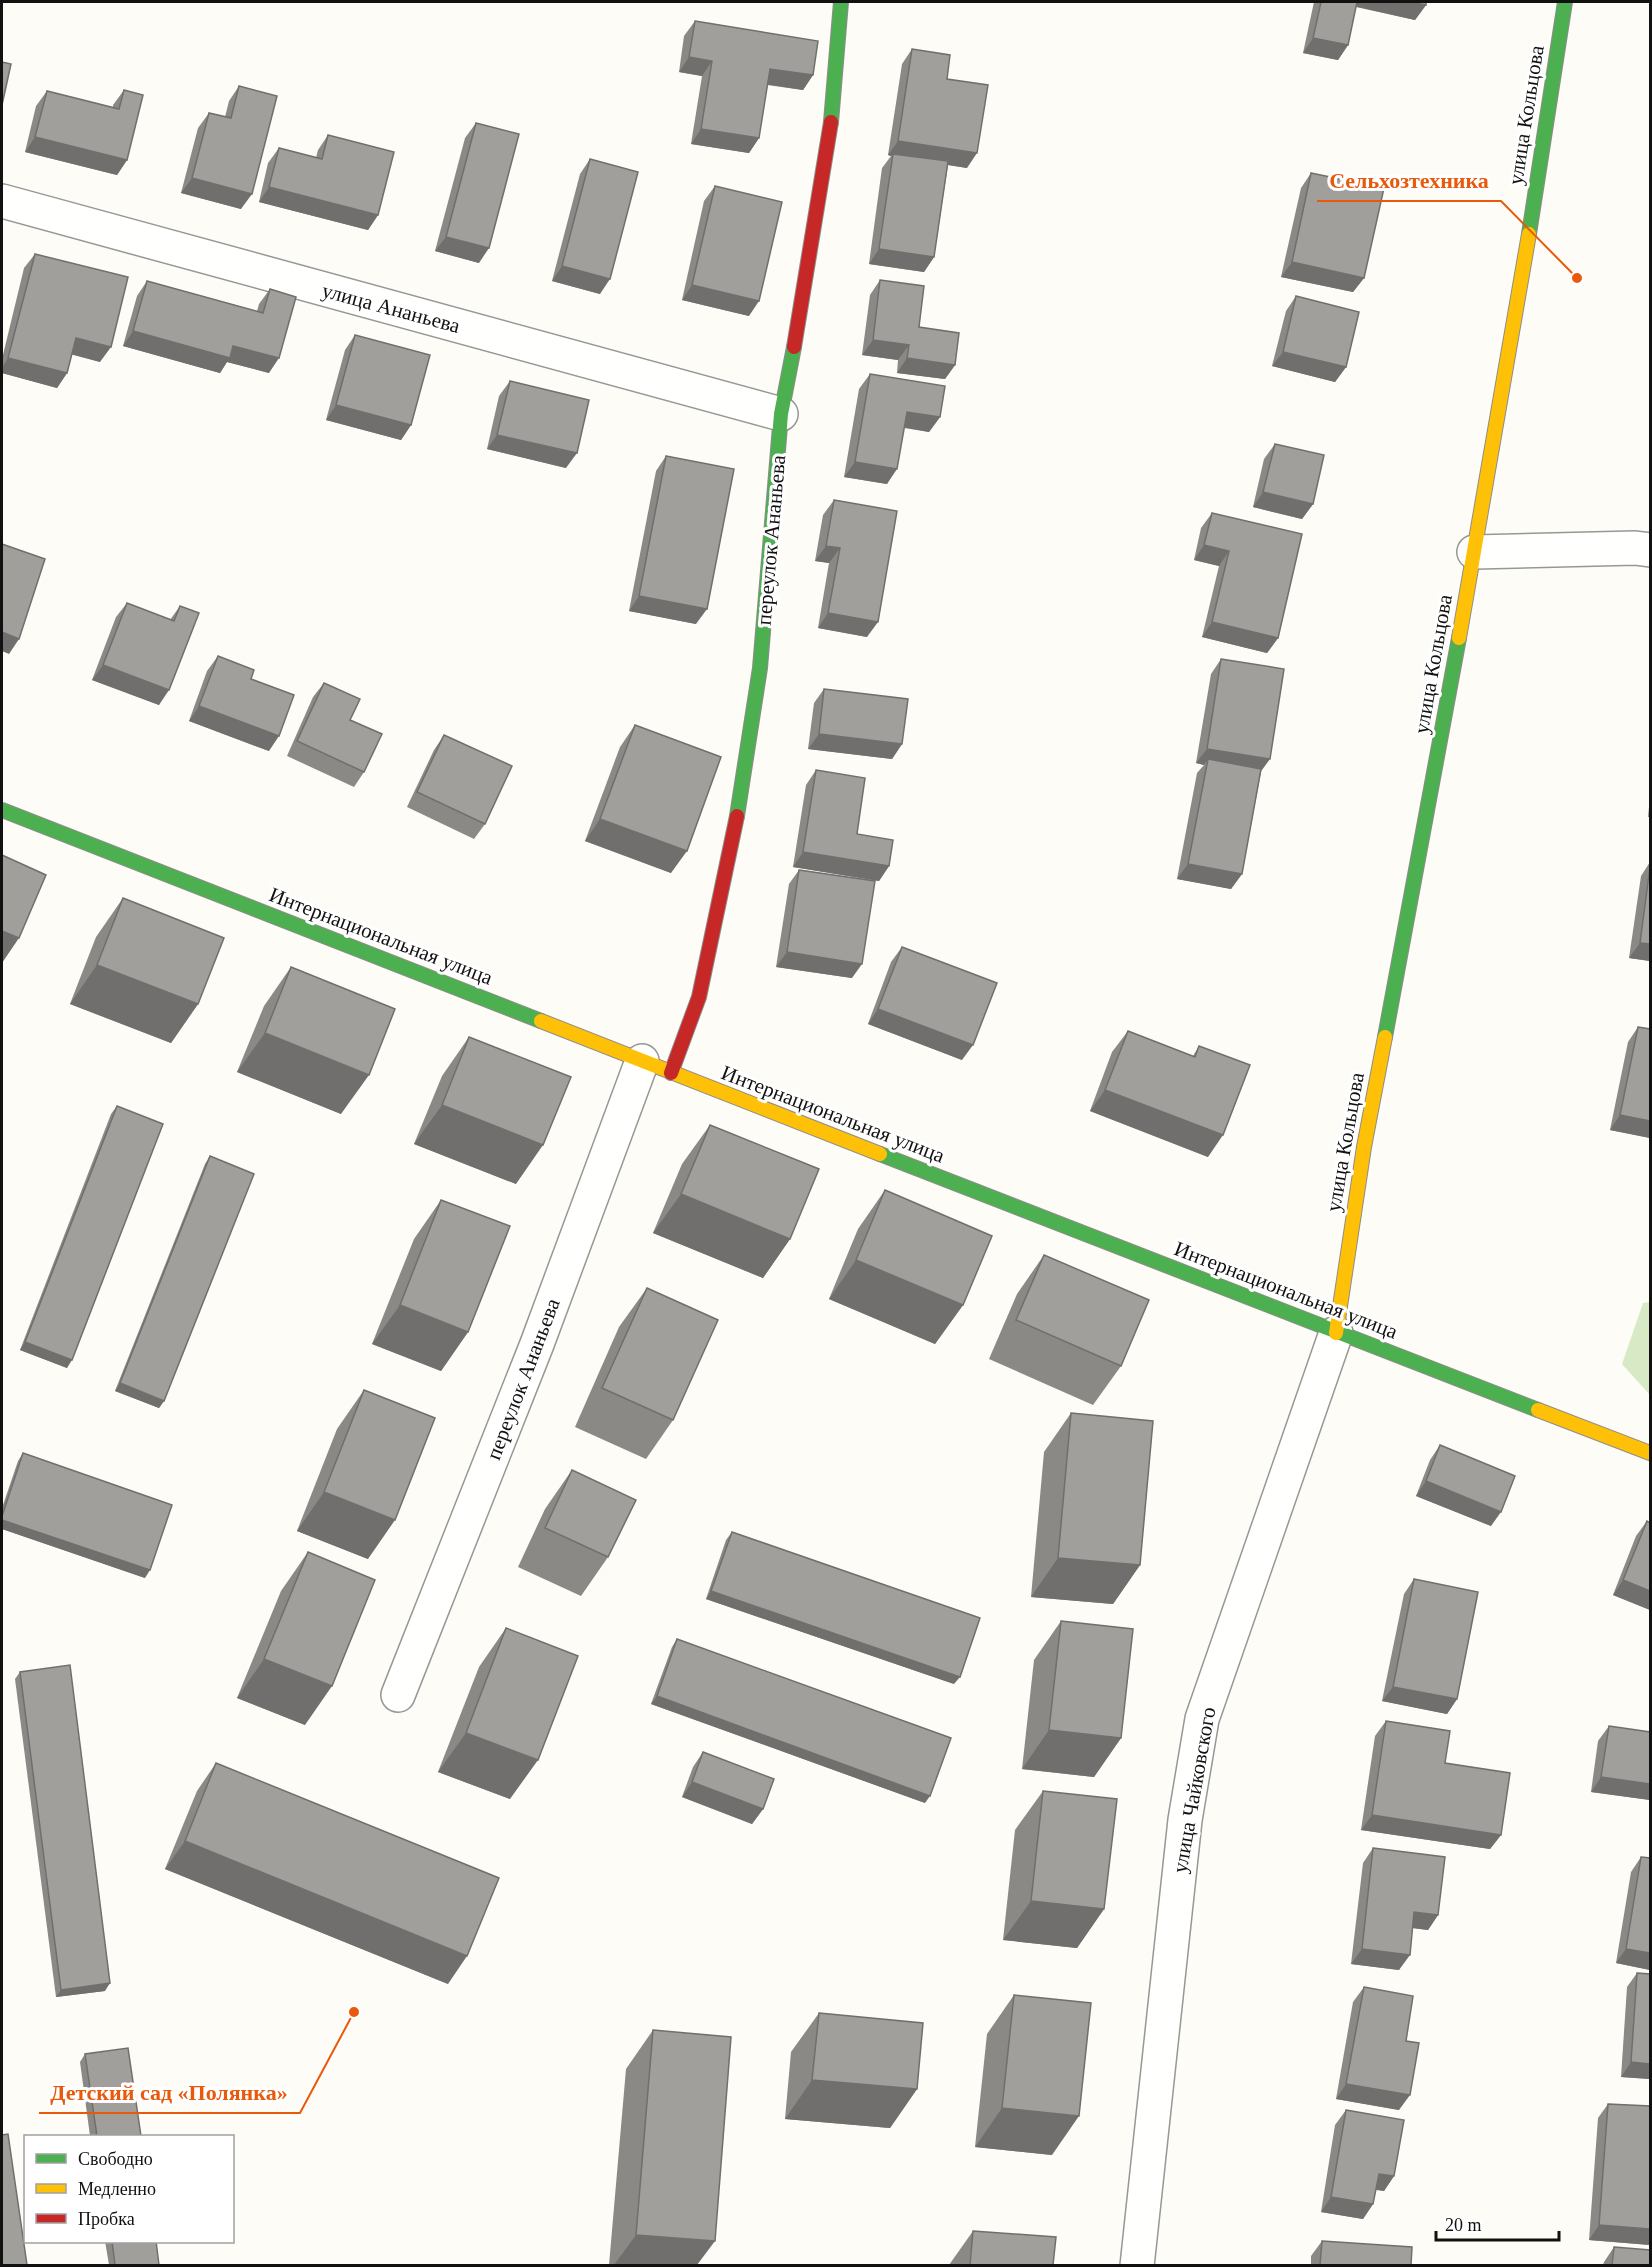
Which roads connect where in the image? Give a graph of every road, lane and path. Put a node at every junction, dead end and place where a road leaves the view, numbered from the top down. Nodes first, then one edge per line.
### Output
1 (841, 2) edge
2 (1565, 2) edge
3 (2, 201) edge
4 (781, 414) junction
5 (1650, 550) edge
6 (1474, 552) junction
7 (2, 810) edge
8 (656, 1067) junction
9 (1336, 1333) junction
10 (1650, 1453) edge
11 (398, 1695) dead end
12 (1137, 2265) edge

1 - 4 street, переулок Ананьева
2 - 6 street, улица Кольцова
3 - 4 street, улица Ананьева
4 - 8 street, переулок Ананьева
5 - 6 street
6 - 9 street, улица Кольцова
7 - 8 street, Интернациональная улица
8 - 9 street, Интернациональная улица
8 - 11 street, переулок Ананьева
9 - 10 street, Интернациональная улица
9 - 12 street, улица Чайковского

